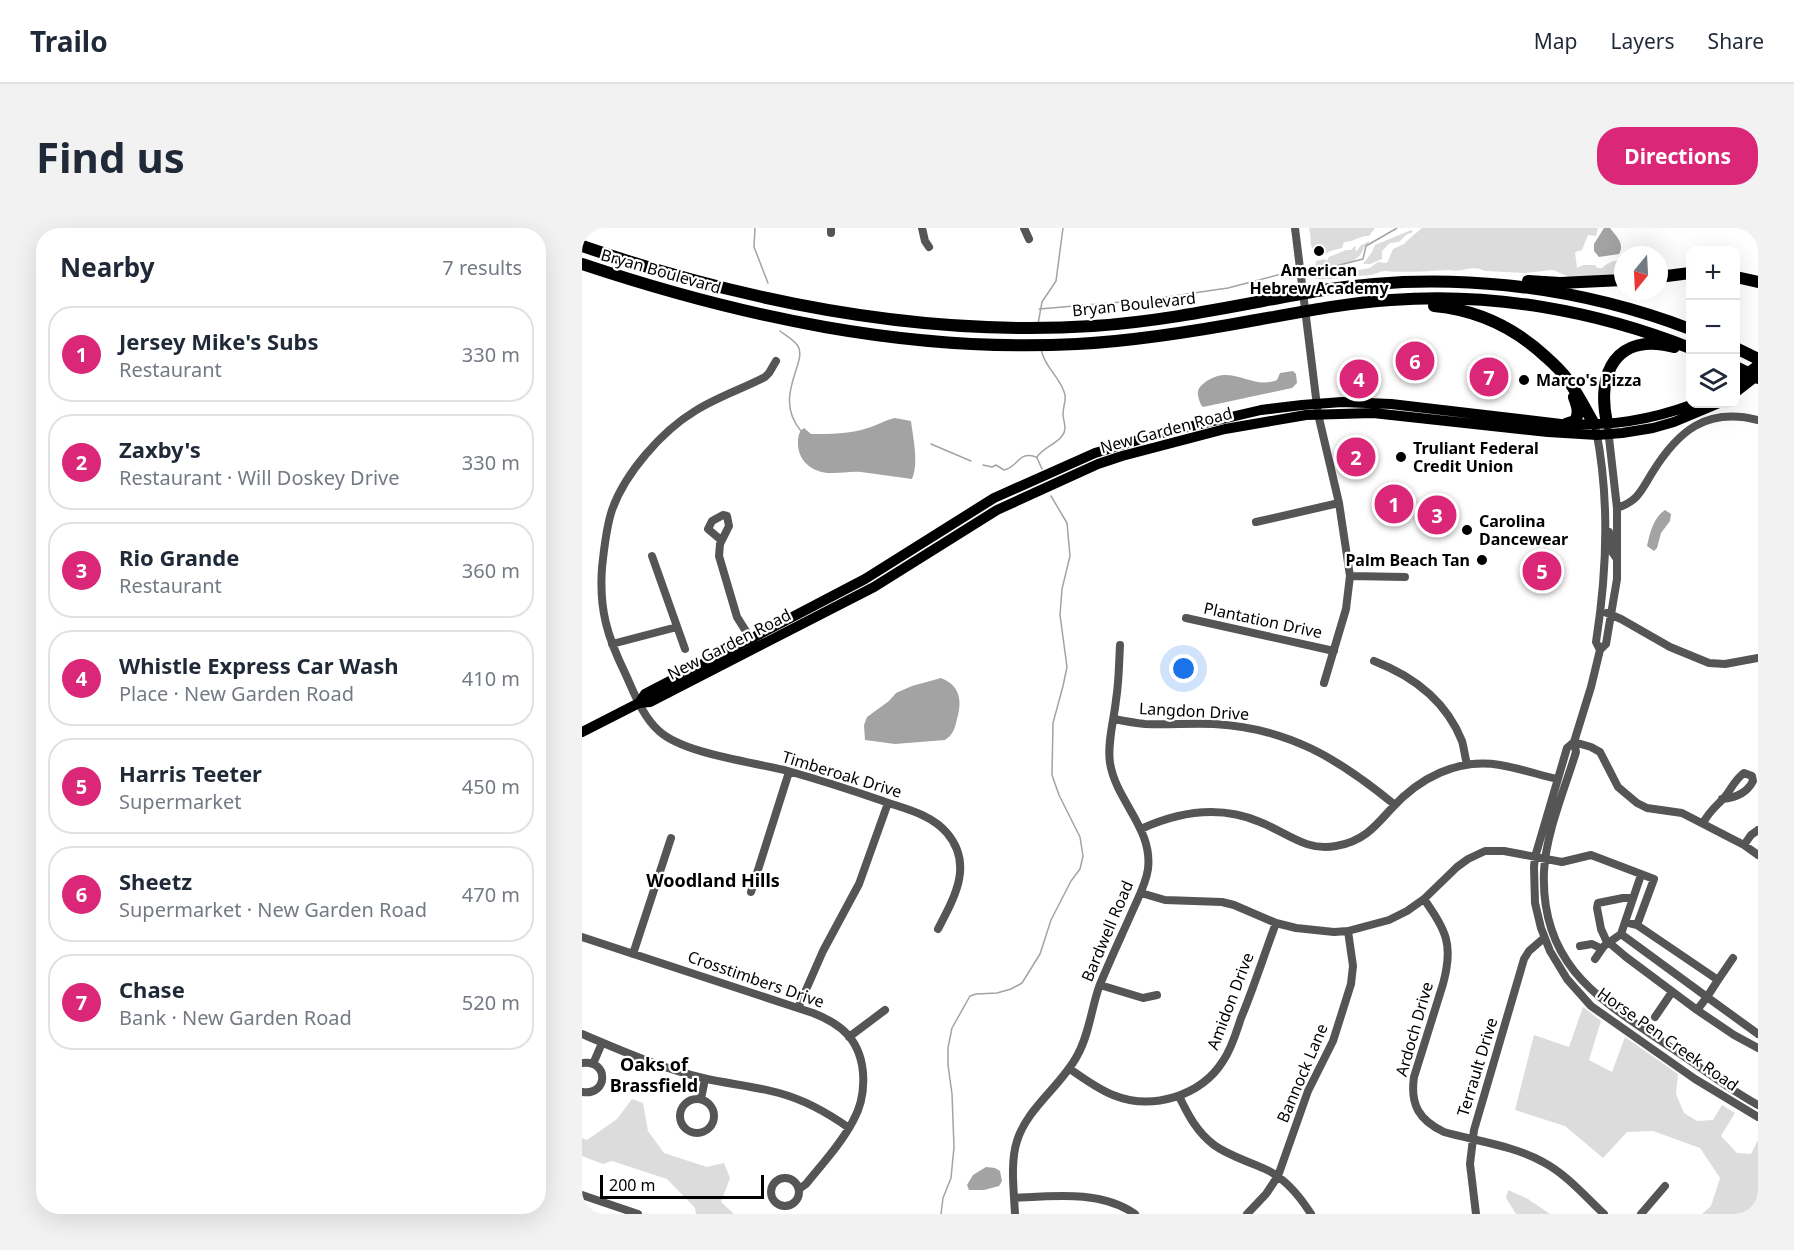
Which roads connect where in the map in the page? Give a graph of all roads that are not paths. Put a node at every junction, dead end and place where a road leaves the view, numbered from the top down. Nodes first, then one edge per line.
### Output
1 (922, 228) edge
2 (1024, 228) edge
3 (1295, 228) edge
4 (1029, 239) dead end
5 (583, 246) edge
6 (929, 247) dead end
7 (582, 264) edge
8 (1686, 274) edge
9 (1668, 276) edge
10 (1740, 278) edge
11 (1614, 280) edge
12 (1439, 282) junction
13 (1758, 282) edge
14 (1349, 304) junction
15 (1686, 328) edge
16 (1686, 346) edge
17 (1740, 350) edge
18 (1686, 352) edge
19 (1758, 359) edge
20 (776, 361) dead end
21 (1758, 364) edge
22 (1740, 369) edge
23 (1758, 376) edge
24 (1740, 378) edge
25 (1571, 385) junction
26 (1740, 389) edge
27 (1686, 407) edge
28 (1707, 408) edge
29 (1318, 409) junction
30 (1758, 420) edge
31 (1209, 422) junction
32 (1566, 424) junction
33 (1602, 429) junction
34 (1179, 440) junction
35 (1339, 503) junction
36 (984, 505) junction
37 (1617, 508) junction
38 (1256, 522) dead end
39 (1605, 522) junction
40 (955, 523) junction
41 (971, 525) junction
42 (721, 540) dead end
43 (929, 540) junction
44 (941, 545) junction
45 (652, 556) dead end
46 (1618, 559) junction
47 (914, 562) junction
48 (1605, 567) junction
49 (1350, 576) junction
50 (1405, 577) dead end
51 (1617, 579) junction
52 (1601, 612) junction
53 (1612, 615) junction
54 (1186, 618) dead end
55 (785, 626) junction
56 (677, 627) junction
57 (753, 643) junction
58 (612, 644) junction
59 (1120, 645) dead end
60 (685, 649) dead end
61 (1600, 650) junction
62 (1334, 651) junction
63 (1758, 658) edge
64 (1374, 661) dead end
65 (1324, 683) dead end
66 (639, 703) junction
67 (1114, 719) junction
68 (582, 732) edge
69 (1574, 742) junction
70 (1467, 764) junction
71 (789, 772) junction
72 (1557, 779) junction
73 (1722, 800) dead end
74 (888, 803) junction
75 (1395, 805) junction
76 (1702, 823) junction
77 (1141, 829) junction
78 (1758, 830) edge
79 (671, 838) dead end
80 (1744, 845) junction
81 (1758, 855) edge
82 (1535, 857) junction
83 (1545, 859) junction
84 (1641, 874) junction
85 (751, 892) dead end
86 (1141, 893) junction
87 (1633, 898) junction
88 (1424, 899) junction
89 (1625, 922) junction
90 (1276, 923) junction
91 (1637, 926) junction
92 (938, 929) dead end
93 (1348, 931) junction
94 (1621, 934) junction
95 (582, 937) edge
96 (1544, 938) junction
97 (1610, 942) junction
98 (1632, 944) junction
99 (1580, 946) dead end
100 (1602, 949) junction
101 (633, 954) junction
102 (1624, 956) junction
103 (1733, 958) dead end
104 (1594, 959) dead end
105 (1718, 980) junction
106 (1100, 985) junction
107 (1672, 992) junction
108 (1157, 995) dead end
109 (1707, 997) junction
110 (798, 1008) junction
111 (885, 1010) dead end
112 (1697, 1010) junction
113 (1655, 1017) dead end
114 (582, 1034) edge
115 (1758, 1034) edge
116 (849, 1036) junction
117 (602, 1043) junction
118 (1758, 1048) edge
119 (582, 1063) edge
120 (593, 1064) junction
121 (1070, 1069) junction
122 (705, 1079) junction
123 (582, 1092) edge
124 (1179, 1096) junction
125 (700, 1099) junction
126 (1758, 1105) edge
127 (1758, 1117) edge
128 (849, 1128) junction
129 (1472, 1140) junction
130 (1278, 1176) junction
131 (1665, 1186) dead end
132 (799, 1189) dead end
133 (582, 1195) edge
134 (1014, 1198) junction
135 (1473, 1213) edge
136 (638, 1214) edge
137 (1015, 1214) edge
138 (1135, 1214) edge
139 (1247, 1214) edge
140 (1311, 1214) edge
141 (1604, 1214) edge
142 (1641, 1214) edge

1 - 6 street
2 - 4 street
3 - 29 street
5 - 12 highway, Bryan Boulevard
7 - 14 highway, Bryan Boulevard
8 - 9 highway
10 - 13 highway
11 - 12 highway
12 - 15 highway, Bryan Boulevard
14 - 16 highway, Bryan Boulevard
14 - 25 highway
17 - 19 highway
18 - 33 highway
20 - 58 street, Timberoak Drive
21 - 24 main road
22 - 23 highway
23 - 26 main road
25 - 32 highway
25 - 33 highway
27 - 33 main road, New Garden Road
28 - 33 main road, New Garden Road
29 - 31 main road, New Garden Road
29 - 32 main road, New Garden Road
29 - 33 main road, New Garden Road
29 - 34 main road, New Garden Road
29 - 35 street
30 - 37 street
31 - 34 main road
31 - 36 main road, New Garden Road
32 - 33 main road, New Garden Road
33 - 37 street, Horse Pen Creek Road
33 - 39 street, Horse Pen Creek Road
34 - 41 main road, New Garden Road
35 - 38 street
35 - 49 street
36 - 40 main road, New Garden Road
36 - 41 main road
37 - 46 street, Horse Pen Creek Road
39 - 46 street
39 - 48 street, Horse Pen Creek Road
40 - 43 main road, New Garden Road
40 - 44 main road
41 - 44 main road, New Garden Road
42 - 57 street
43 - 47 main road
43 - 55 main road, New Garden Road
44 - 47 main road, New Garden Road
45 - 56 street
46 - 51 street, Horse Pen Creek Road
47 - 55 main road, New Garden Road
48 - 51 street
48 - 52 street, Horse Pen Creek Road
49 - 50 street
49 - 62 street
51 - 53 street, Horse Pen Creek Road
52 - 53 street
52 - 61 street, Horse Pen Creek Road
53 - 61 street, Horse Pen Creek Road
53 - 63 street
54 - 62 street, Plantation Drive
55 - 57 main road, New Garden Road
56 - 58 street
56 - 60 street
57 - 66 main road, New Garden Road
58 - 66 street, Timberoak Drive
59 - 67 street, Bardwell Road
61 - 69 street, Horse Pen Creek Road
62 - 65 street
64 - 70 street
66 - 68 main road, New Garden Road
66 - 71 street, Timberoak Drive
67 - 75 street, Langdon Drive
67 - 77 street, Bardwell Road
69 - 72 street, Horse Pen Creek Road
69 - 76 street
69 - 83 street, Horse Pen Creek Road
70 - 72 street
70 - 75 street
71 - 74 street, Timberoak Drive
71 - 85 street
72 - 82 street, Horse Pen Creek Road
73 - 76 street
74 - 92 street, Timberoak Drive
74 - 110 street
75 - 77 street
76 - 80 street
77 - 86 street, Bardwell Road
78 - 80 street
79 - 101 street
80 - 81 street
82 - 83 street
82 - 88 street
82 - 96 street, Horse Pen Creek Road
83 - 84 street
83 - 126 street, Horse Pen Creek Road
84 - 87 street
84 - 91 street
86 - 90 street
86 - 106 street, Bardwell Road
87 - 89 street
87 - 97 street
88 - 93 street
88 - 129 street, Ardoch Drive
89 - 91 street
89 - 94 street
90 - 93 street
90 - 124 street, Amidon Drive
91 - 105 street
93 - 130 street, Bannock Lane
94 - 97 street
94 - 98 street
95 - 101 street, Crosstimbers Drive
96 - 127 street, Horse Pen Creek Road
96 - 129 street, Terrault Drive
97 - 100 street
97 - 102 street
98 - 102 street
98 - 109 street
99 - 100 street
100 - 104 street
101 - 110 street, Crosstimbers Drive
102 - 107 street
103 - 105 street
105 - 109 street
106 - 108 street
106 - 121 street, Bardwell Road
107 - 112 street
107 - 113 street
109 - 112 street
109 - 115 street
110 - 116 street, Crosstimbers Drive
111 - 116 street
112 - 118 street
114 - 117 street
116 - 128 street
117 - 120 street
117 - 122 street
119 - 120 street
120 - 123 street
121 - 124 street, Amidon Drive
121 - 134 street, Bardwell Road
122 - 125 street
122 - 128 street
124 - 130 street
125 - 125 street
128 - 132 street
129 - 135 street, Terrault Drive
129 - 141 street, Ardoch Drive
130 - 139 street, Bannock Lane
130 - 140 street
131 - 142 street
133 - 136 street
134 - 137 street, Bardwell Road
134 - 138 street

